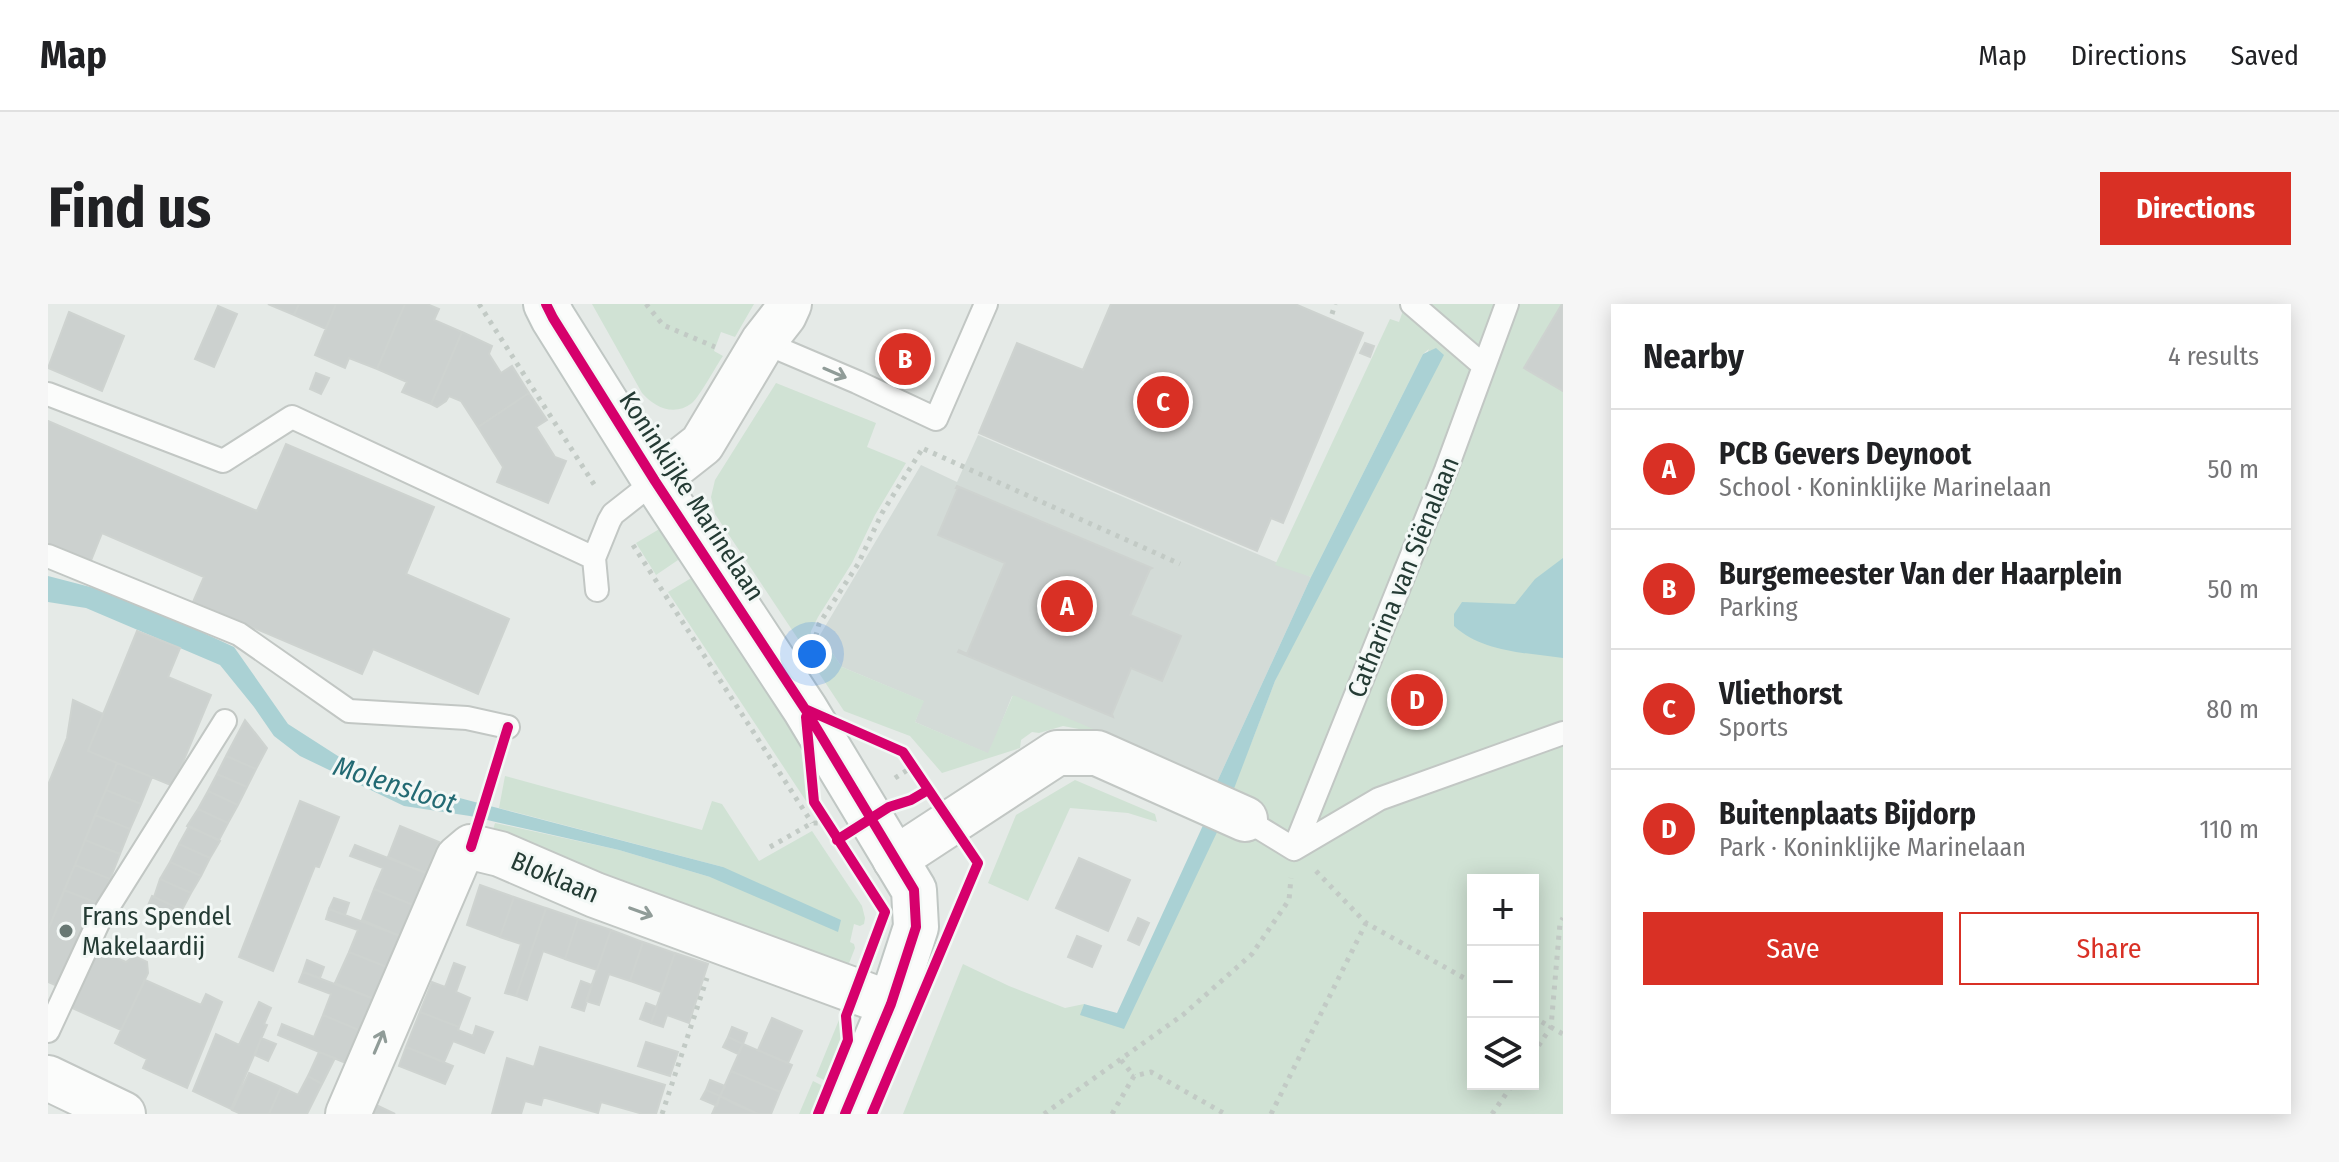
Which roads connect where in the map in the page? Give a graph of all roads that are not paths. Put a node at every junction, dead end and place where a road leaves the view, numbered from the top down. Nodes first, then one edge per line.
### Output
1 (546, 304) edge
2 (789, 304) edge
3 (986, 304) edge
4 (1412, 304) edge
5 (1507, 304) edge
6 (757, 352) junction
7 (1484, 366) junction
8 (48, 394) edge
9 (655, 481) junction
10 (48, 556) edge
11 (594, 558) junction
12 (597, 590) dead end
13 (225, 721) dead end
14 (508, 727) dead end
15 (1563, 733) edge
16 (1245, 819) joint
17 (1294, 849) junction
18 (895, 859) junction
19 (874, 997) junction
20 (48, 1031) edge
21 (48, 1078) edge
22 (123, 1114) edge
23 (348, 1114) edge
24 (845, 1114) edge

1 - 9 street, Koninklijke Marinelaan
2 - 6 street
6 -> 3 lane
4 - 7 lane
5 - 7 lane, Catharina van Siënalaan
6 - 9 street
7 - 17 lane, Catharina van Siënalaan
8 - 11 lane
9 - 11 lane, Koninklijke Marinelaan
9 - 18 street, Koninklijke Marinelaan
10 - 14 lane
11 - 12 lane, Koninklijke Marinelaan
13 - 20 lane
15 - 17 lane
16 - 17 lane
16 - 18 street
18 - 19 street, Koninklijke Marinelaan
23 -> 19 street, Bloklaan
19 - 24 street, Koninklijke Marinelaan
21 - 22 street

